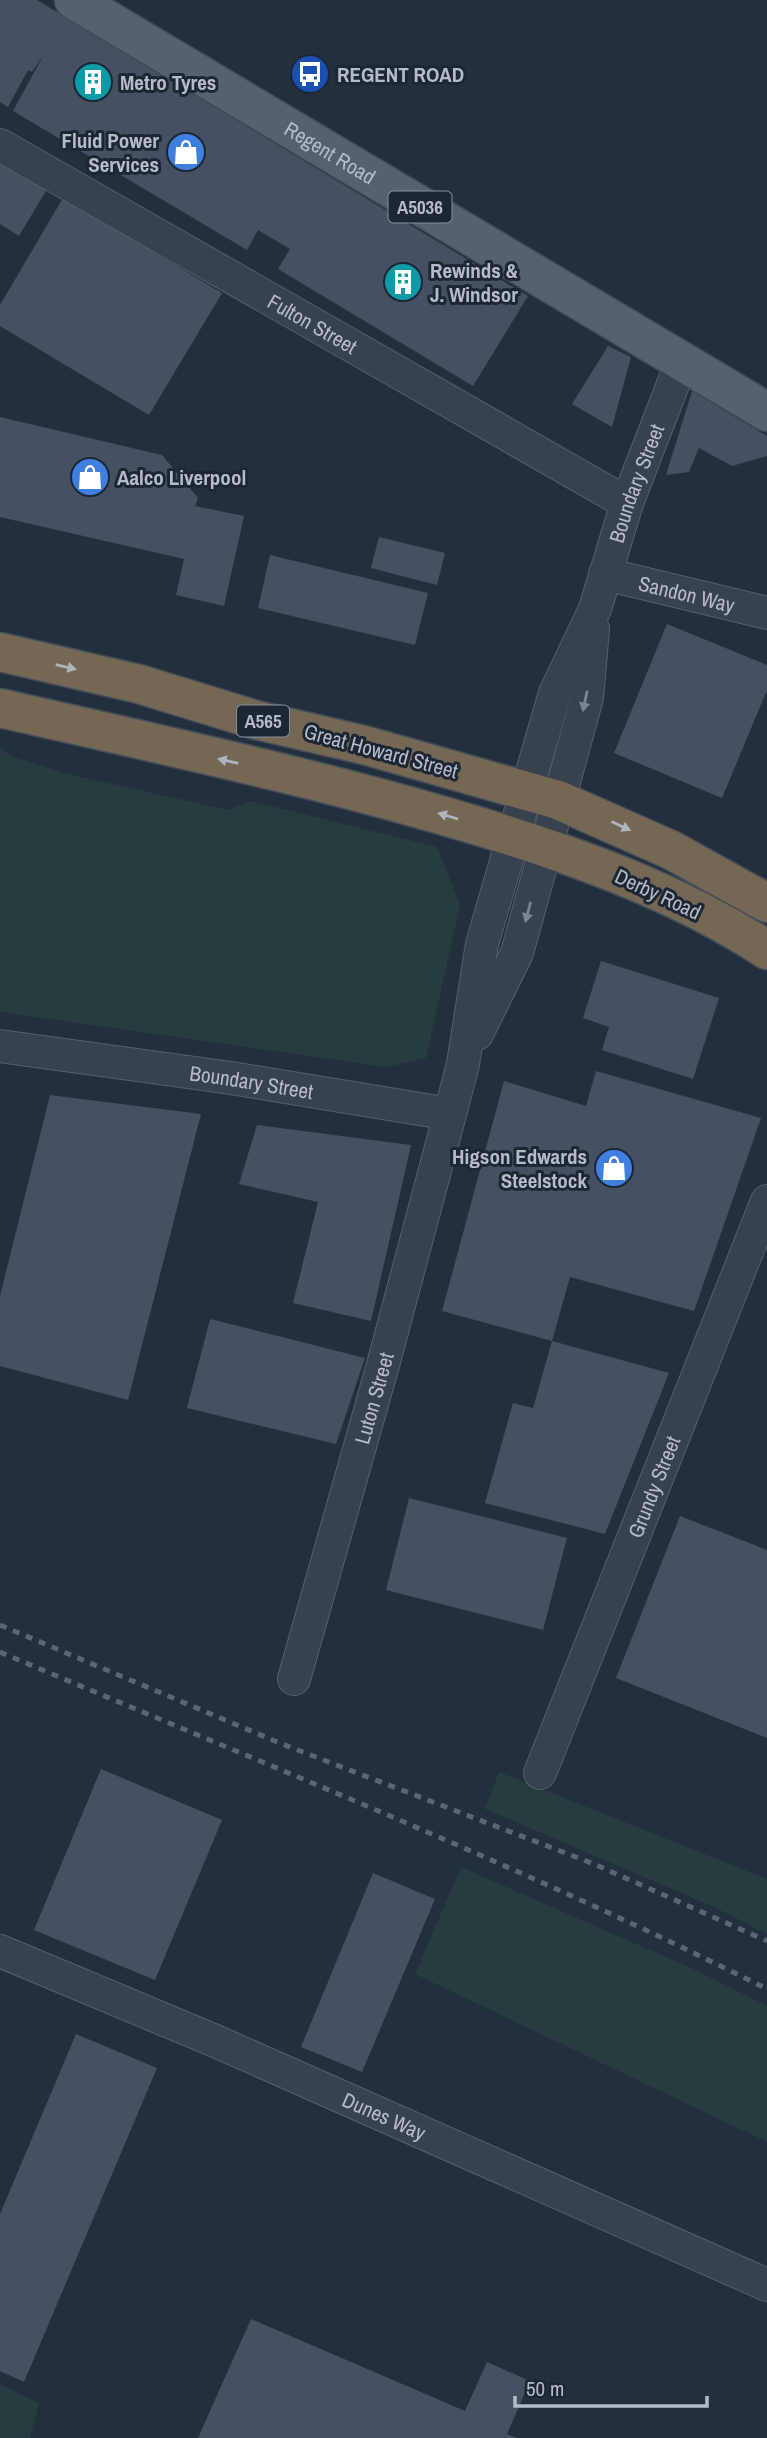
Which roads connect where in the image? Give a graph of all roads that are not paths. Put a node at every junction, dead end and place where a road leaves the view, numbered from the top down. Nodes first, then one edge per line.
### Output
1 (74, 0) edge
2 (0, 145) edge
3 (682, 361) junction
4 (767, 412) edge
5 (627, 503) junction
6 (605, 574) junction
7 (767, 613) edge
8 (0, 652) edge
9 (0, 692) edge
10 (0, 708) edge
11 (51, 720) junction
12 (542, 795) junction
13 (529, 842) junction
14 (767, 902) edge
15 (767, 950) edge
16 (0, 1046) edge
17 (450, 1114) junction
18 (767, 1201) edge
19 (294, 1679) dead end
20 (540, 1773) dead end
21 (0, 1951) edge
22 (767, 2285) edge

1 - 3 main road, Regent Road / A5036
2 - 5 street, Fulton Street
3 - 4 main road, Regent Road / A5036
3 - 5 street, Boundary Street
5 - 6 street, Boundary Street
6 - 7 street, Sandon Way
6 - 12 street, Boundary Street
8 -> 12 highway, Great Howard Street / A565
9 - 11 highway
10 - 11 highway, Great Howard Street / A565
13 -> 11 highway, Great Howard Street / A565
12 - 13 street, Boundary Street
12 -> 14 highway, Derby Road / A565
13 - 15 highway, Derby Road / A565
13 - 17 street, Boundary Street
16 - 17 street, Boundary Street
17 - 19 street, Luton Street
18 - 20 street, Grundy Street
21 - 22 street, Dunes Way

